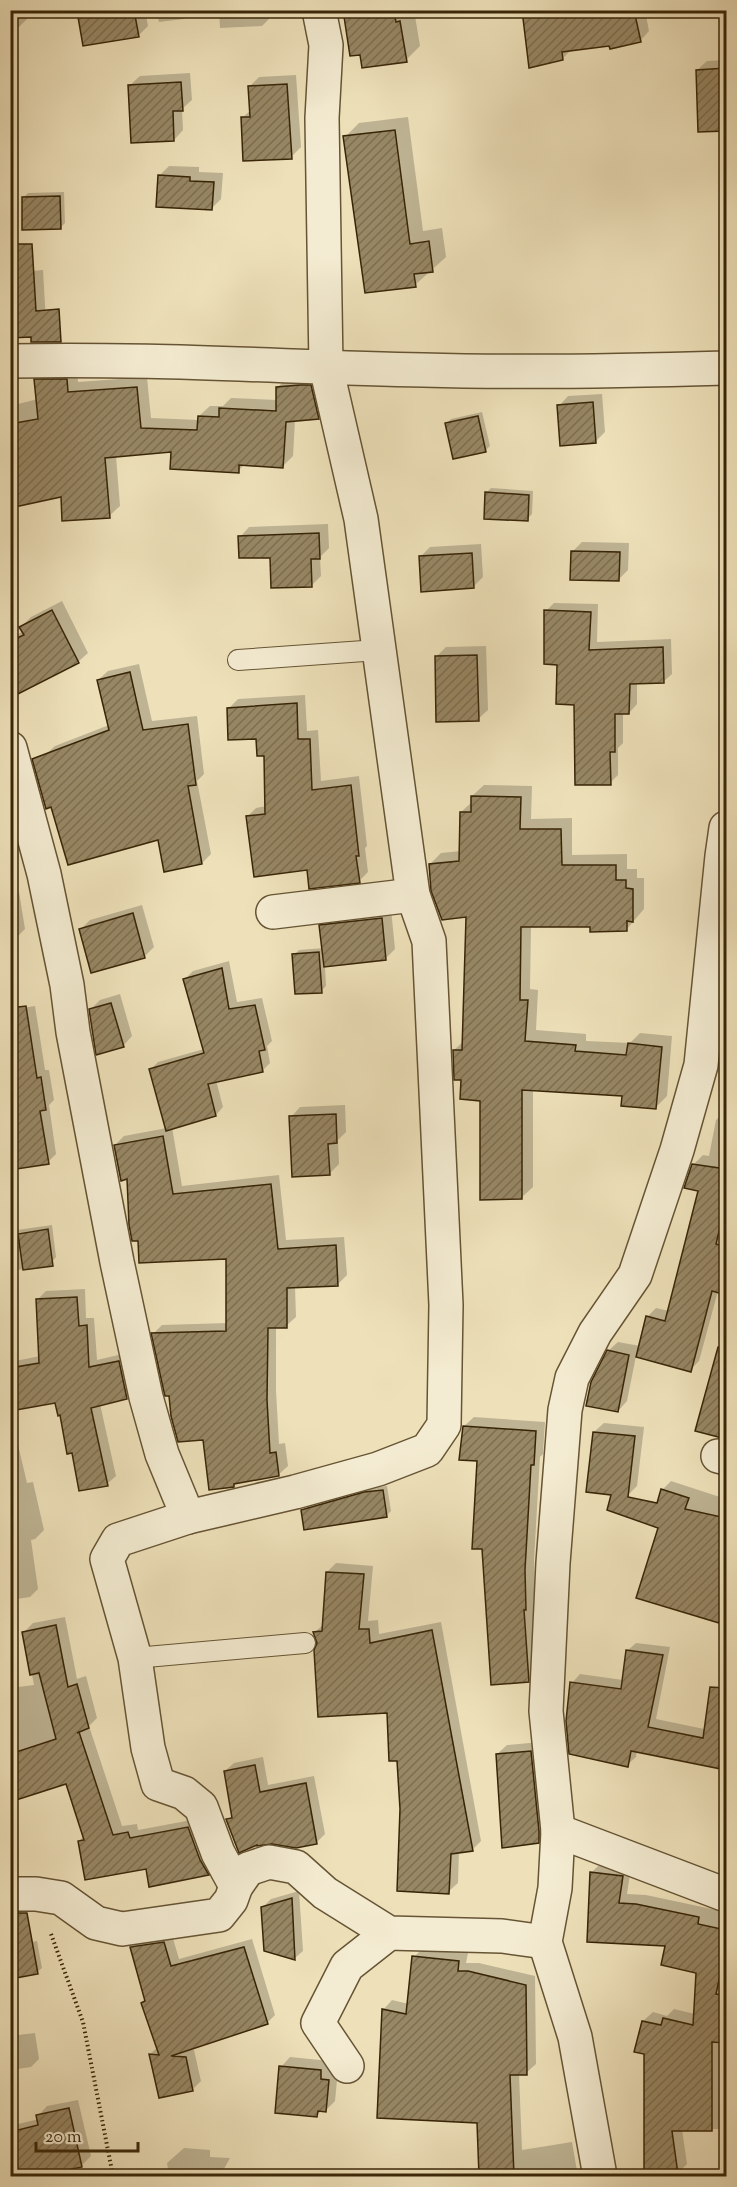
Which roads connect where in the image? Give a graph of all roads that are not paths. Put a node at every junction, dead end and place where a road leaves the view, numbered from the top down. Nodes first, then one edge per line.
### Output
1 (319, 10) edge
2 (10, 361) edge
3 (326, 367) junction
4 (726, 368) edge
5 (378, 650) junction
6 (238, 660) dead end
7 (10, 748) edge
8 (726, 828) edge
9 (413, 895) junction
10 (273, 912) dead end
11 (188, 1517) junction
12 (305, 1643) dead end
13 (135, 1658) junction
14 (558, 1831) junction
15 (236, 1886) junction
16 (23, 1894) edge
17 (726, 1895) edge
18 (389, 1933) junction
19 (545, 1942) junction
20 (347, 2066) dead end
21 (600, 2176) edge

1 - 3 street
2 - 3 street
3 - 4 street
3 - 5 street
5 - 6 lane
5 - 9 street
7 - 11 street
8 - 14 street
9 - 10 street
9 - 11 street
11 - 13 street
12 - 13 lane
13 - 15 street
14 - 17 street
14 - 19 street
15 - 16 street
15 - 18 street
18 - 19 street
18 - 20 street
19 - 21 street

